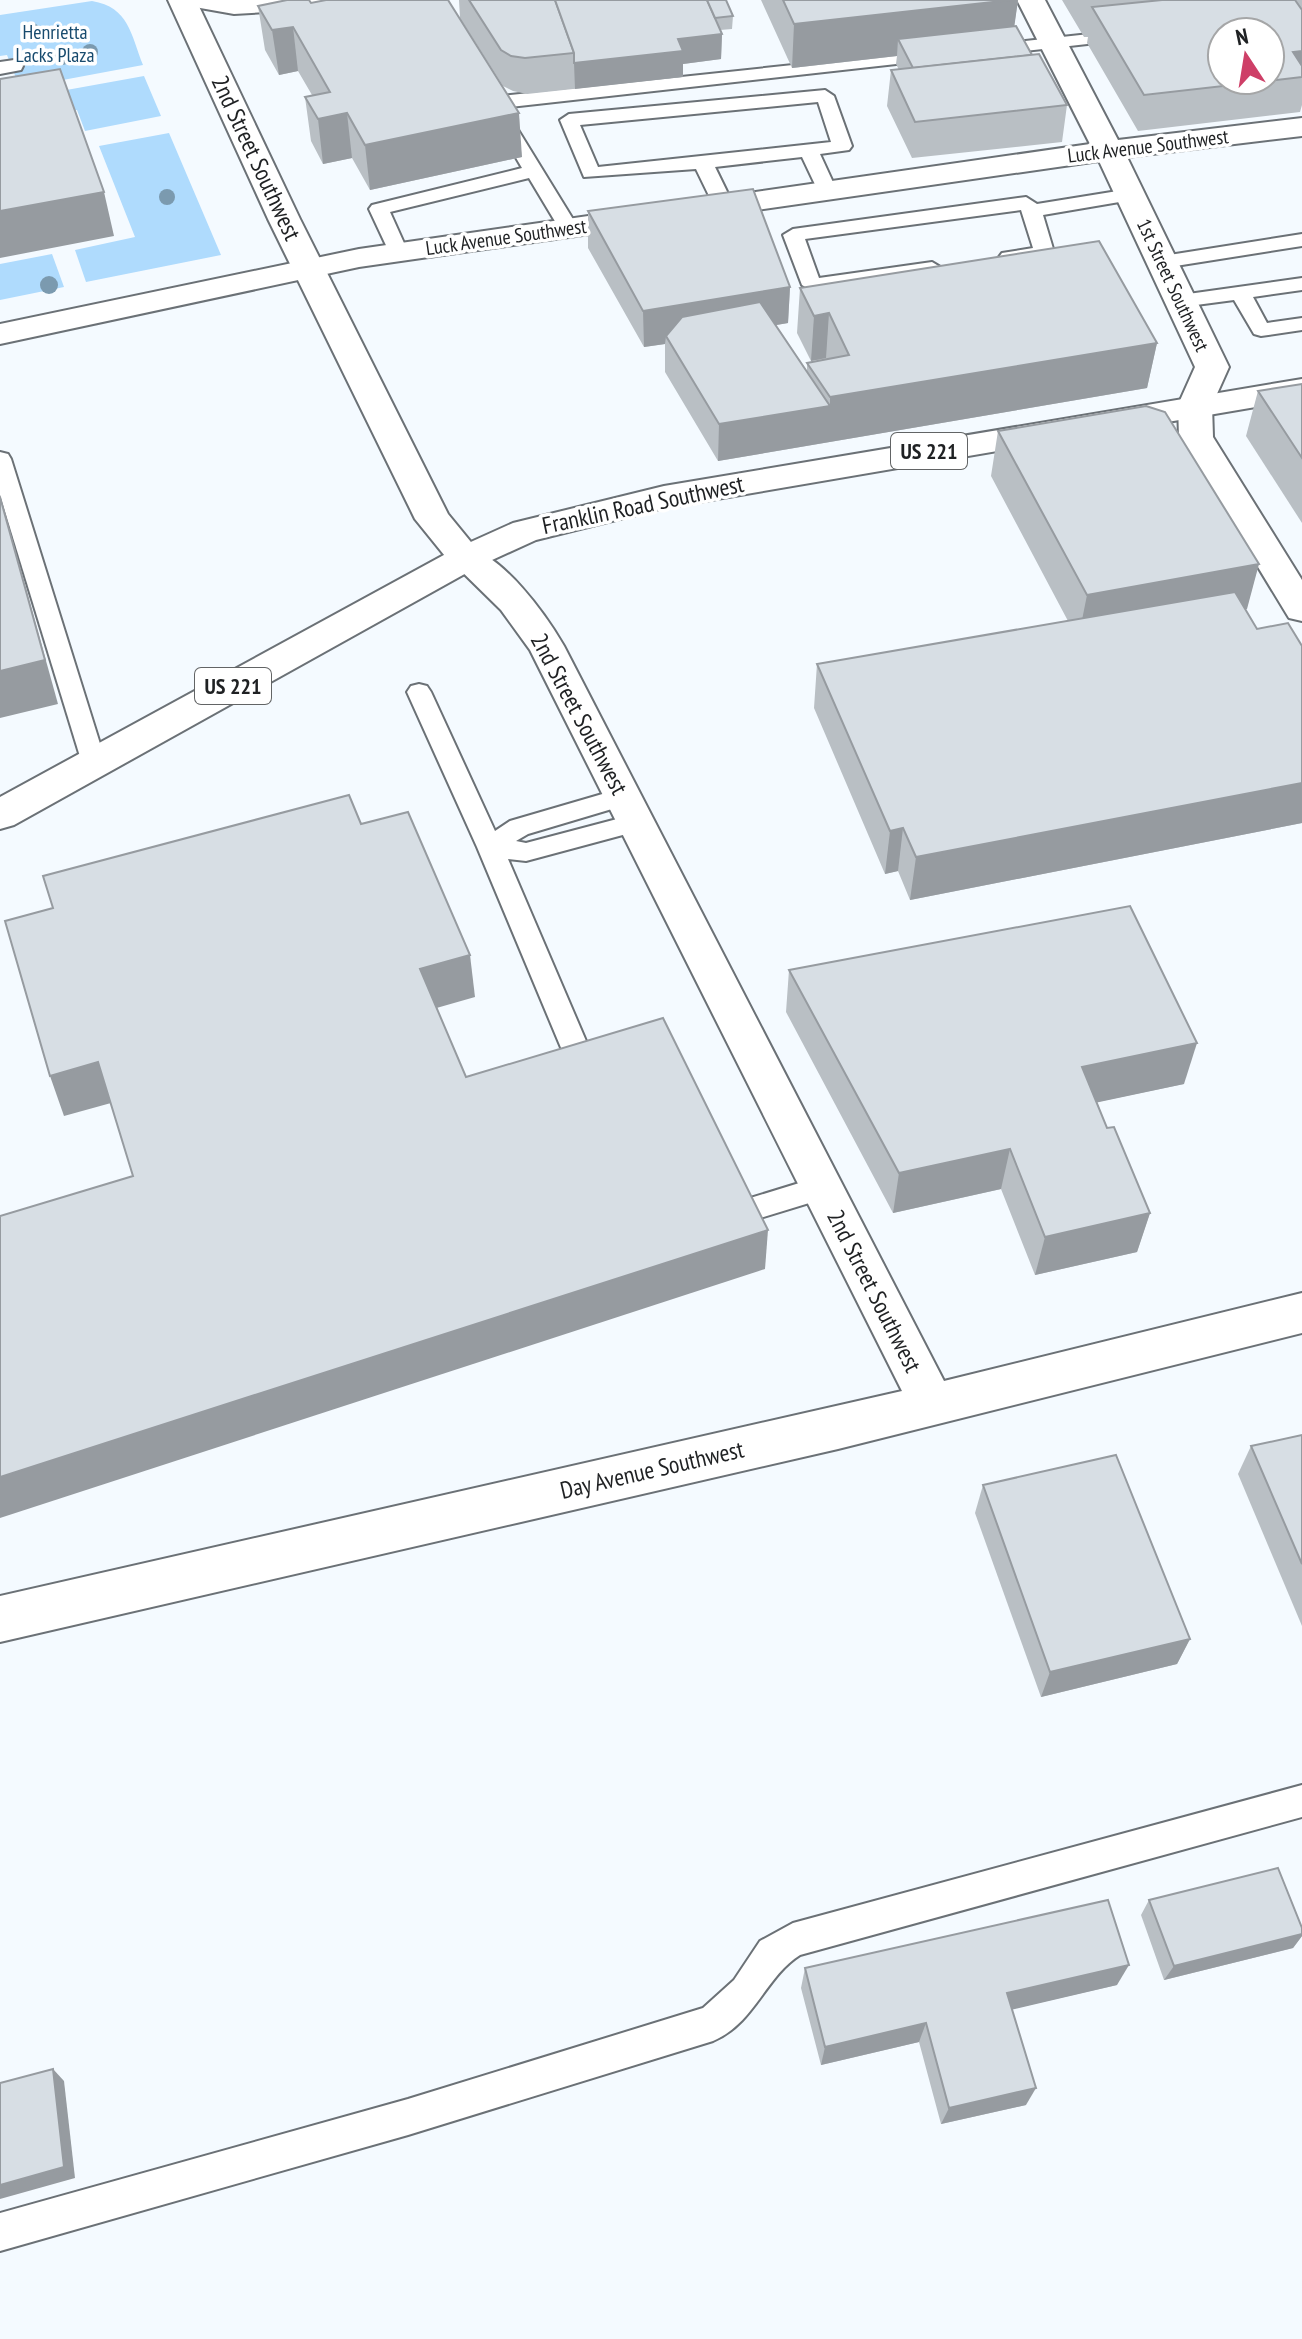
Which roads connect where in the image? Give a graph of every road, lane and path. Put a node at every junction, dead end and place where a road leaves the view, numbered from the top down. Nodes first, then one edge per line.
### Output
1 (182, 0) edge
2 (199, 0) edge
3 (331, 0) edge
4 (1031, 0) edge
5 (1145, 33) edge
6 (1055, 43) junction
7 (1302, 127) edge
8 (808, 150) junction
9 (1109, 150) junction
10 (703, 163) junction
11 (534, 171) junction
12 (827, 191) junction
13 (1130, 195) junction
14 (724, 206) junction
15 (1032, 211) junction
16 (569, 229) junction
17 (1302, 240) edge
18 (398, 252) junction
19 (983, 261) edge
20 (1163, 262) junction
21 (952, 265) edge
22 (309, 269) junction
23 (1302, 284) edge
24 (1241, 293) junction
25 (1181, 301) junction
26 (1302, 324) edge
27 (0, 334) edge
28 (1302, 389) edge
29 (1195, 405) junction
30 (0, 459) edge
31 (466, 558) junction
32 (1302, 609) edge
33 (419, 692) dead end
34 (94, 763) junction
35 (630, 810) junction
36 (0, 815) edge
37 (490, 847) junction
38 (581, 1062) edge
39 (822, 1188) junction
40 (701, 1225) edge
41 (1302, 1313) edge
42 (932, 1404) junction
43 (0, 1619) edge
44 (1302, 1801) edge
45 (0, 2232) edge

1 - 22 street, 2nd Street Southwest
2 - 3 street
4 - 6 street, 1st Street Southwest
5 - 6 lane
6 - 9 street, 1st Street Southwest
6 - 11 lane
7 - 9 street, Luck Avenue Southwest
8 - 10 lane
8 - 10 lane
8 - 12 lane
9 - 12 street, Luck Avenue Southwest
9 - 13 street, 1st Street Southwest
10 - 14 lane
11 - 16 lane
11 - 18 lane
12 - 14 street, Luck Avenue Southwest
13 - 15 lane
13 - 20 street, 1st Street Southwest
14 - 16 street, Luck Avenue Southwest
15 - 19 lane
15 - 21 lane
16 - 18 street, Luck Avenue Southwest
17 - 20 lane
18 - 22 street, Luck Avenue Southwest
20 - 25 street, 1st Street Southwest
22 - 27 street, Luck Avenue Southwest
22 - 31 street, 2nd Street Southwest
23 - 24 lane
24 - 25 lane
24 - 26 lane
25 - 29 street, 1st Street Southwest
28 - 29 street, Franklin Road Southwest / US 221
29 - 31 street, Franklin Road Southwest / US 221
29 - 32 street
30 - 34 lane
31 - 34 street, Franklin Road Southwest / US 221
31 - 35 street, 2nd Street Southwest
33 - 37 lane
34 - 36 street, Franklin Road Southwest / US 221
35 - 37 lane
35 - 39 street, 2nd Street Southwest
37 - 38 lane
39 - 40 lane
39 - 42 street, 2nd Street Southwest
41 - 42 street, Day Avenue Southwest
42 - 43 street, Day Avenue Southwest
44 - 45 lane

